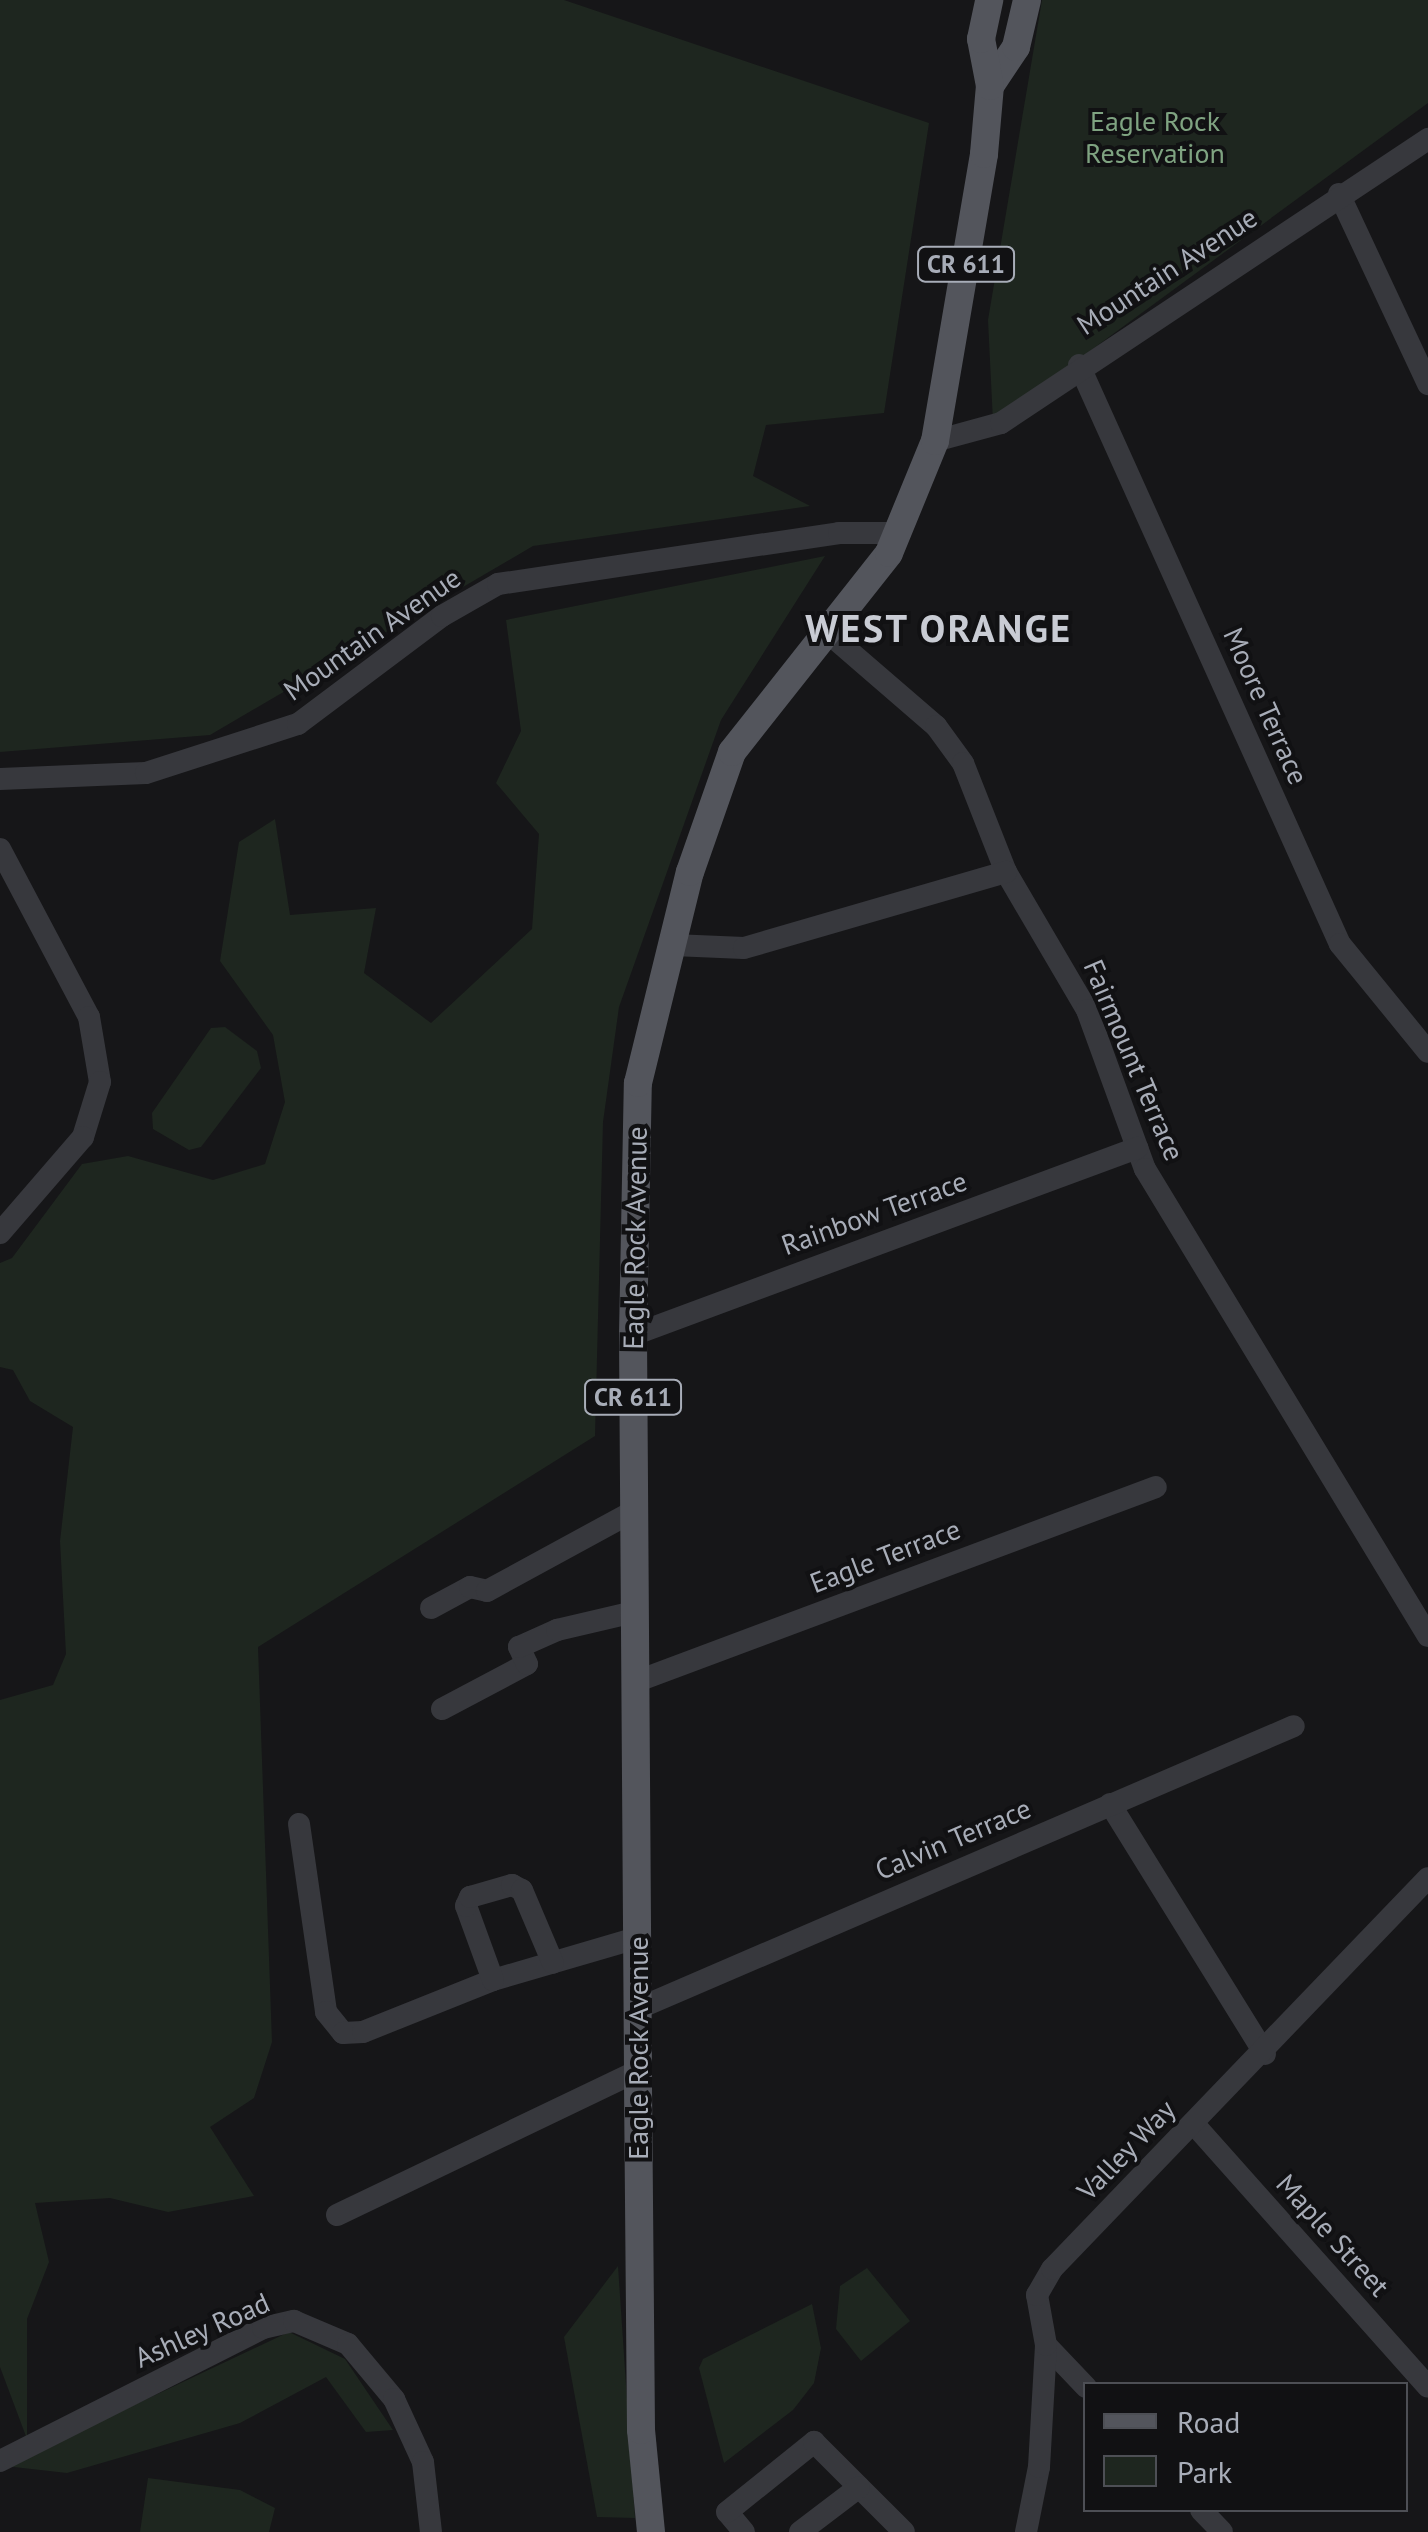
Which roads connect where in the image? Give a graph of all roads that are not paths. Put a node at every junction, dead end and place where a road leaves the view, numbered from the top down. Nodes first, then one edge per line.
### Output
1 (989, 0) edge
2 (1014, 0) edge
3 (1027, 0) edge
4 (1018, 32) junction
5 (990, 86) junction
6 (1428, 139) edge
7 (1339, 194) junction
8 (1079, 365) junction
9 (1428, 384) edge
10 (934, 441) junction
11 (900, 532) junction
12 (828, 632) junction
13 (0, 780) edge
14 (0, 849) edge
15 (1006, 872) junction
16 (673, 945) junction
17 (1428, 1052) edge
18 (1137, 1148) junction
19 (0, 1233) edge
20 (632, 1335) junction
21 (1156, 1487) dead end
22 (634, 1510) junction
23 (431, 1608) dead end
24 (634, 1612) junction
25 (1428, 1636) edge
26 (635, 1682) junction
27 (442, 1709) dead end
28 (1294, 1726) dead end
29 (1110, 1804) junction
30 (299, 1824) dead end
31 (1428, 1878) edge
32 (637, 1938) junction
33 (552, 1963) junction
34 (493, 1980) junction
35 (637, 2009) junction
36 (1265, 2054) junction
37 (638, 2070) junction
38 (1193, 2123) junction
39 (337, 2215) dead end
40 (1046, 2345) junction
41 (1083, 2383) edge
42 (1428, 2387) edge
43 (0, 2461) edge
44 (859, 2487) junction
45 (431, 2532) edge
46 (651, 2532) edge
47 (744, 2532) edge
48 (800, 2532) edge
49 (904, 2532) edge
50 (1026, 2532) edge

1 - 5 main road, Eagle Rock Avenue / CR 611
2 - 4 main road
3 - 4 main road, Eagle Rock Avenue / CR 611
4 - 5 main road, Eagle Rock Avenue / CR 611
5 - 10 main road, Eagle Rock Avenue / CR 611
6 - 7 street, Mountain Avenue
7 - 8 street, Mountain Avenue
7 - 9 street
8 - 10 street, Mountain Avenue
8 - 17 street, Moore Terrace
10 - 11 main road, Eagle Rock Avenue / CR 611
11 - 12 main road, Eagle Rock Avenue / CR 611
11 - 13 street, Mountain Avenue
12 - 15 street, Fairmount Terrace
12 - 16 main road, Eagle Rock Avenue / CR 611
14 - 19 street
15 - 16 street
15 - 18 street, Fairmount Terrace
16 - 20 main road, Eagle Rock Avenue / CR 611
18 - 20 street, Rainbow Terrace
18 - 25 street, Fairmount Terrace
20 - 22 main road, Eagle Rock Avenue / CR 611
21 - 26 street, Eagle Terrace
22 - 23 street
22 - 24 main road, Eagle Rock Avenue / CR 611
24 - 26 main road, Eagle Rock Avenue / CR 611
24 - 27 street
26 - 32 main road, Eagle Rock Avenue / CR 611
28 - 29 street, Calvin Terrace
29 - 35 street, Calvin Terrace
29 - 36 street
30 - 34 street
31 - 36 street, Valley Way
32 - 33 street
32 - 35 main road, Eagle Rock Avenue / CR 611
33 - 34 street
33 - 34 street
35 - 37 main road, Eagle Rock Avenue / CR 611
36 - 38 street, Valley Way
37 - 39 street
37 - 46 main road, Eagle Rock Avenue / CR 611
38 - 40 street, Valley Way
38 - 42 street, Maple Street
40 - 41 street
40 - 50 street, Valley Way
43 - 45 street, Ashley Road
44 - 47 street
44 - 48 street
44 - 49 street

